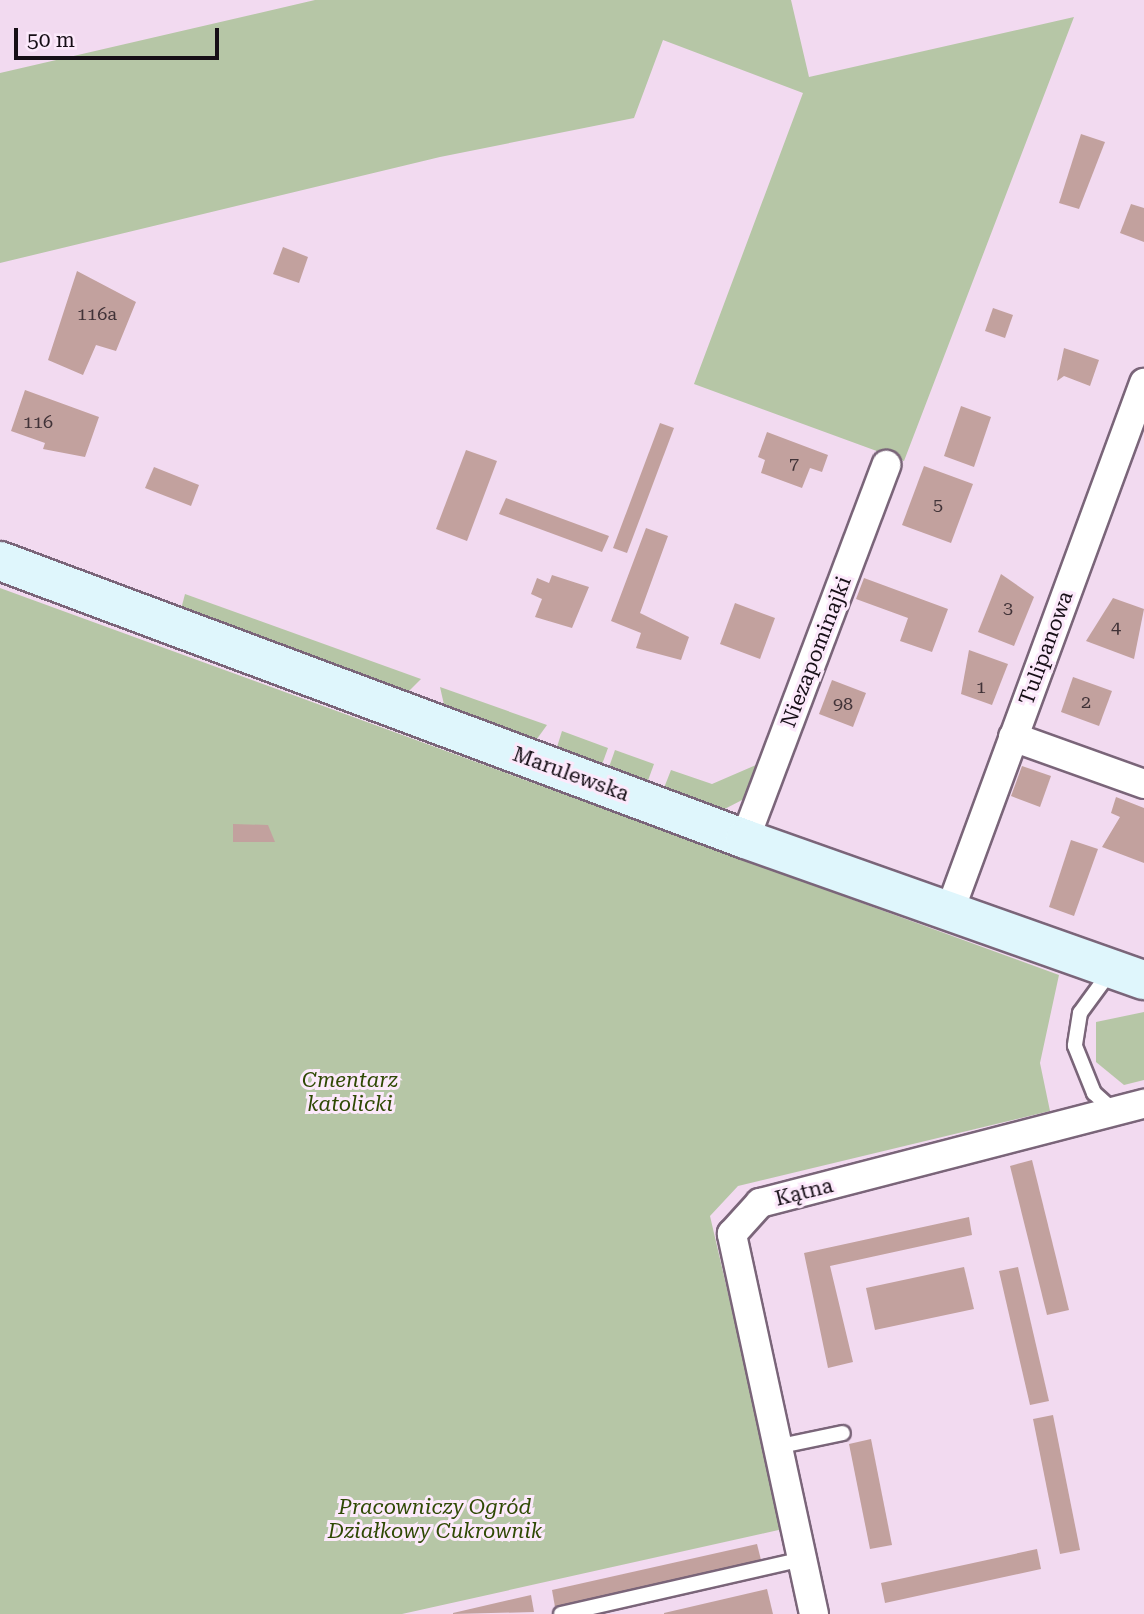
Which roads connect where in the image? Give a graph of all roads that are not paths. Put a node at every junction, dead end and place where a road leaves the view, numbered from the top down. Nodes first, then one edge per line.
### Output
1 (1144, 383) edge
2 (886, 465) dead end
3 (0, 561) edge
4 (1013, 737) junction
5 (1144, 784) edge
6 (745, 839) junction
7 (949, 913) junction
8 (1129, 974) edge
9 (1144, 1104) edge
10 (1115, 1112) junction
11 (843, 1433) dead end
12 (781, 1446) junction
13 (804, 1559) junction
14 (561, 1614) edge
15 (814, 1614) edge

1 - 4 street, Tulipanowa
2 - 6 street, Niezapominajki
3 - 6 street, Marulewska
4 - 5 street
4 - 7 street, Tulipanowa
6 - 7 street, Marulewska
7 - 8 street, Marulewska
8 - 10 lane
9 - 10 street, Kątna
10 - 12 street, Kątna
11 - 12 lane
12 - 13 street, Kątna
13 - 14 lane
13 - 15 street, Kątna

